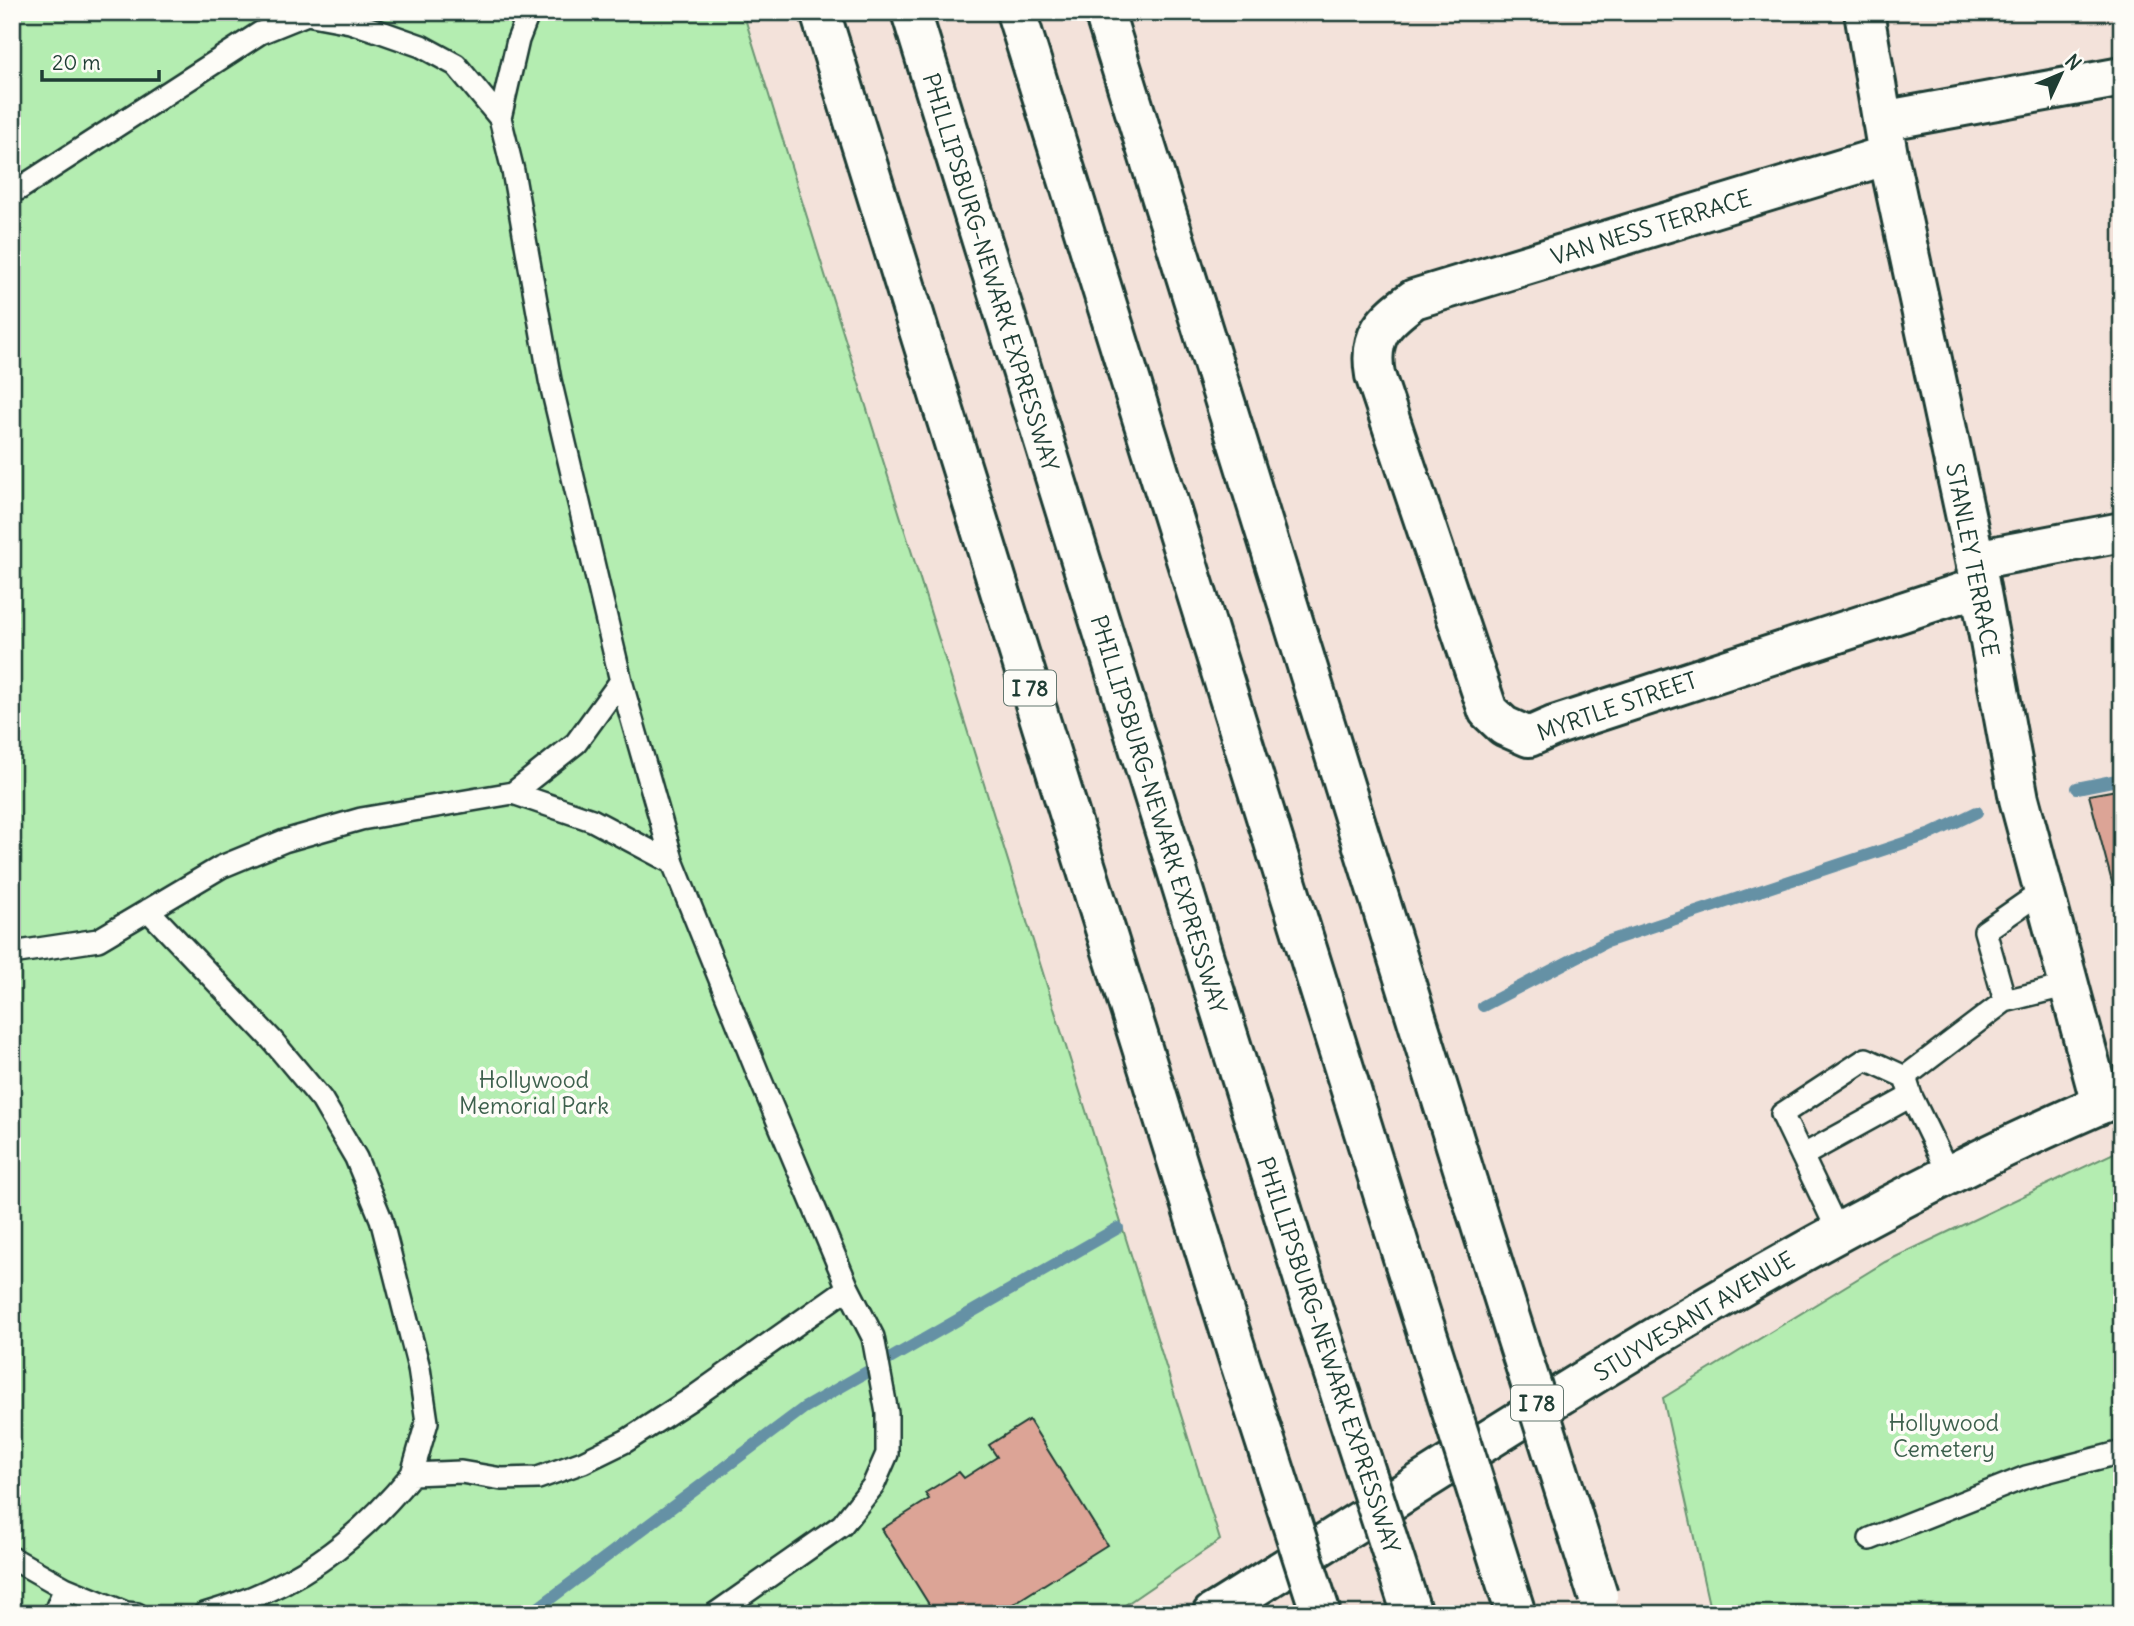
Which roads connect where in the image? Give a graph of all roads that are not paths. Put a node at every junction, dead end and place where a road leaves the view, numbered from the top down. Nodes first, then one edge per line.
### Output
1 (529, 12) edge
2 (820, 12) edge
3 (911, 12) edge
4 (1016, 12) edge
5 (1104, 12) edge
6 (1864, 12) edge
7 (308, 13) edge
8 (2122, 77) edge
9 (500, 118) junction
10 (1885, 138) junction
11 (15, 188) edge
12 (1414, 299) joint
13 (2122, 532) edge
14 (1977, 574) junction
15 (621, 681) junction
16 (513, 793) junction
17 (673, 863) junction
18 (2044, 890) junction
19 (148, 910) junction
20 (12, 953) edge
21 (2069, 985) junction
22 (2005, 1000) junction
23 (1908, 1086) junction
24 (2111, 1099) edge
25 (1802, 1156) junction
26 (1949, 1174) junction
27 (1838, 1231) junction
28 (848, 1288) junction
29 (2122, 1452) edge
30 (412, 1474) junction
31 (1870, 1539) dead end
32 (12, 1558) edge
33 (65, 1588) junction
34 (1601, 1605) edge
35 (54, 1614) edge
36 (137, 1614) edge
37 (204, 1614) edge
38 (715, 1614) edge
39 (1212, 1614) edge
40 (1321, 1614) edge
41 (1412, 1614) edge
42 (1516, 1614) edge

1 - 9 lane
2 - 40 main road, I 78, bridge
3 - 41 main road, PHILLIPSBURG-NEWARK EXPRESSWAY, bridge
4 - 42 main road, bridge
5 - 34 main road, I 78, bridge
6 - 10 main road, STANLEY TERRACE
7 - 9 lane
7 - 11 lane
8 - 10 main road, VAN NESS TERRACE
9 - 15 lane
10 - 12 main road, VAN NESS TERRACE
10 - 14 main road, STANLEY TERRACE
12 - 14 main road, MYRTLE STREET
13 - 14 main road, MYRTLE STREET
14 - 18 main road, STANLEY TERRACE
15 - 16 lane
15 - 17 lane
16 - 17 lane
16 - 19 lane
17 - 28 lane
18 - 21 main road, STANLEY TERRACE
18 - 22 lane
19 - 20 lane
19 - 30 lane
21 - 22 lane
21 - 24 main road, STANLEY TERRACE
22 - 23 lane
23 - 25 lane
23 - 25 lane
23 - 26 lane
24 - 26 main road, STUYVESANT AVENUE
25 - 27 lane
26 - 27 main road, STUYVESANT AVENUE
27 - 39 main road, STUYVESANT AVENUE
28 - 30 lane
28 - 38 lane
29 - 31 lane
30 - 37 lane
32 - 33 lane
33 - 35 lane
33 - 36 lane

